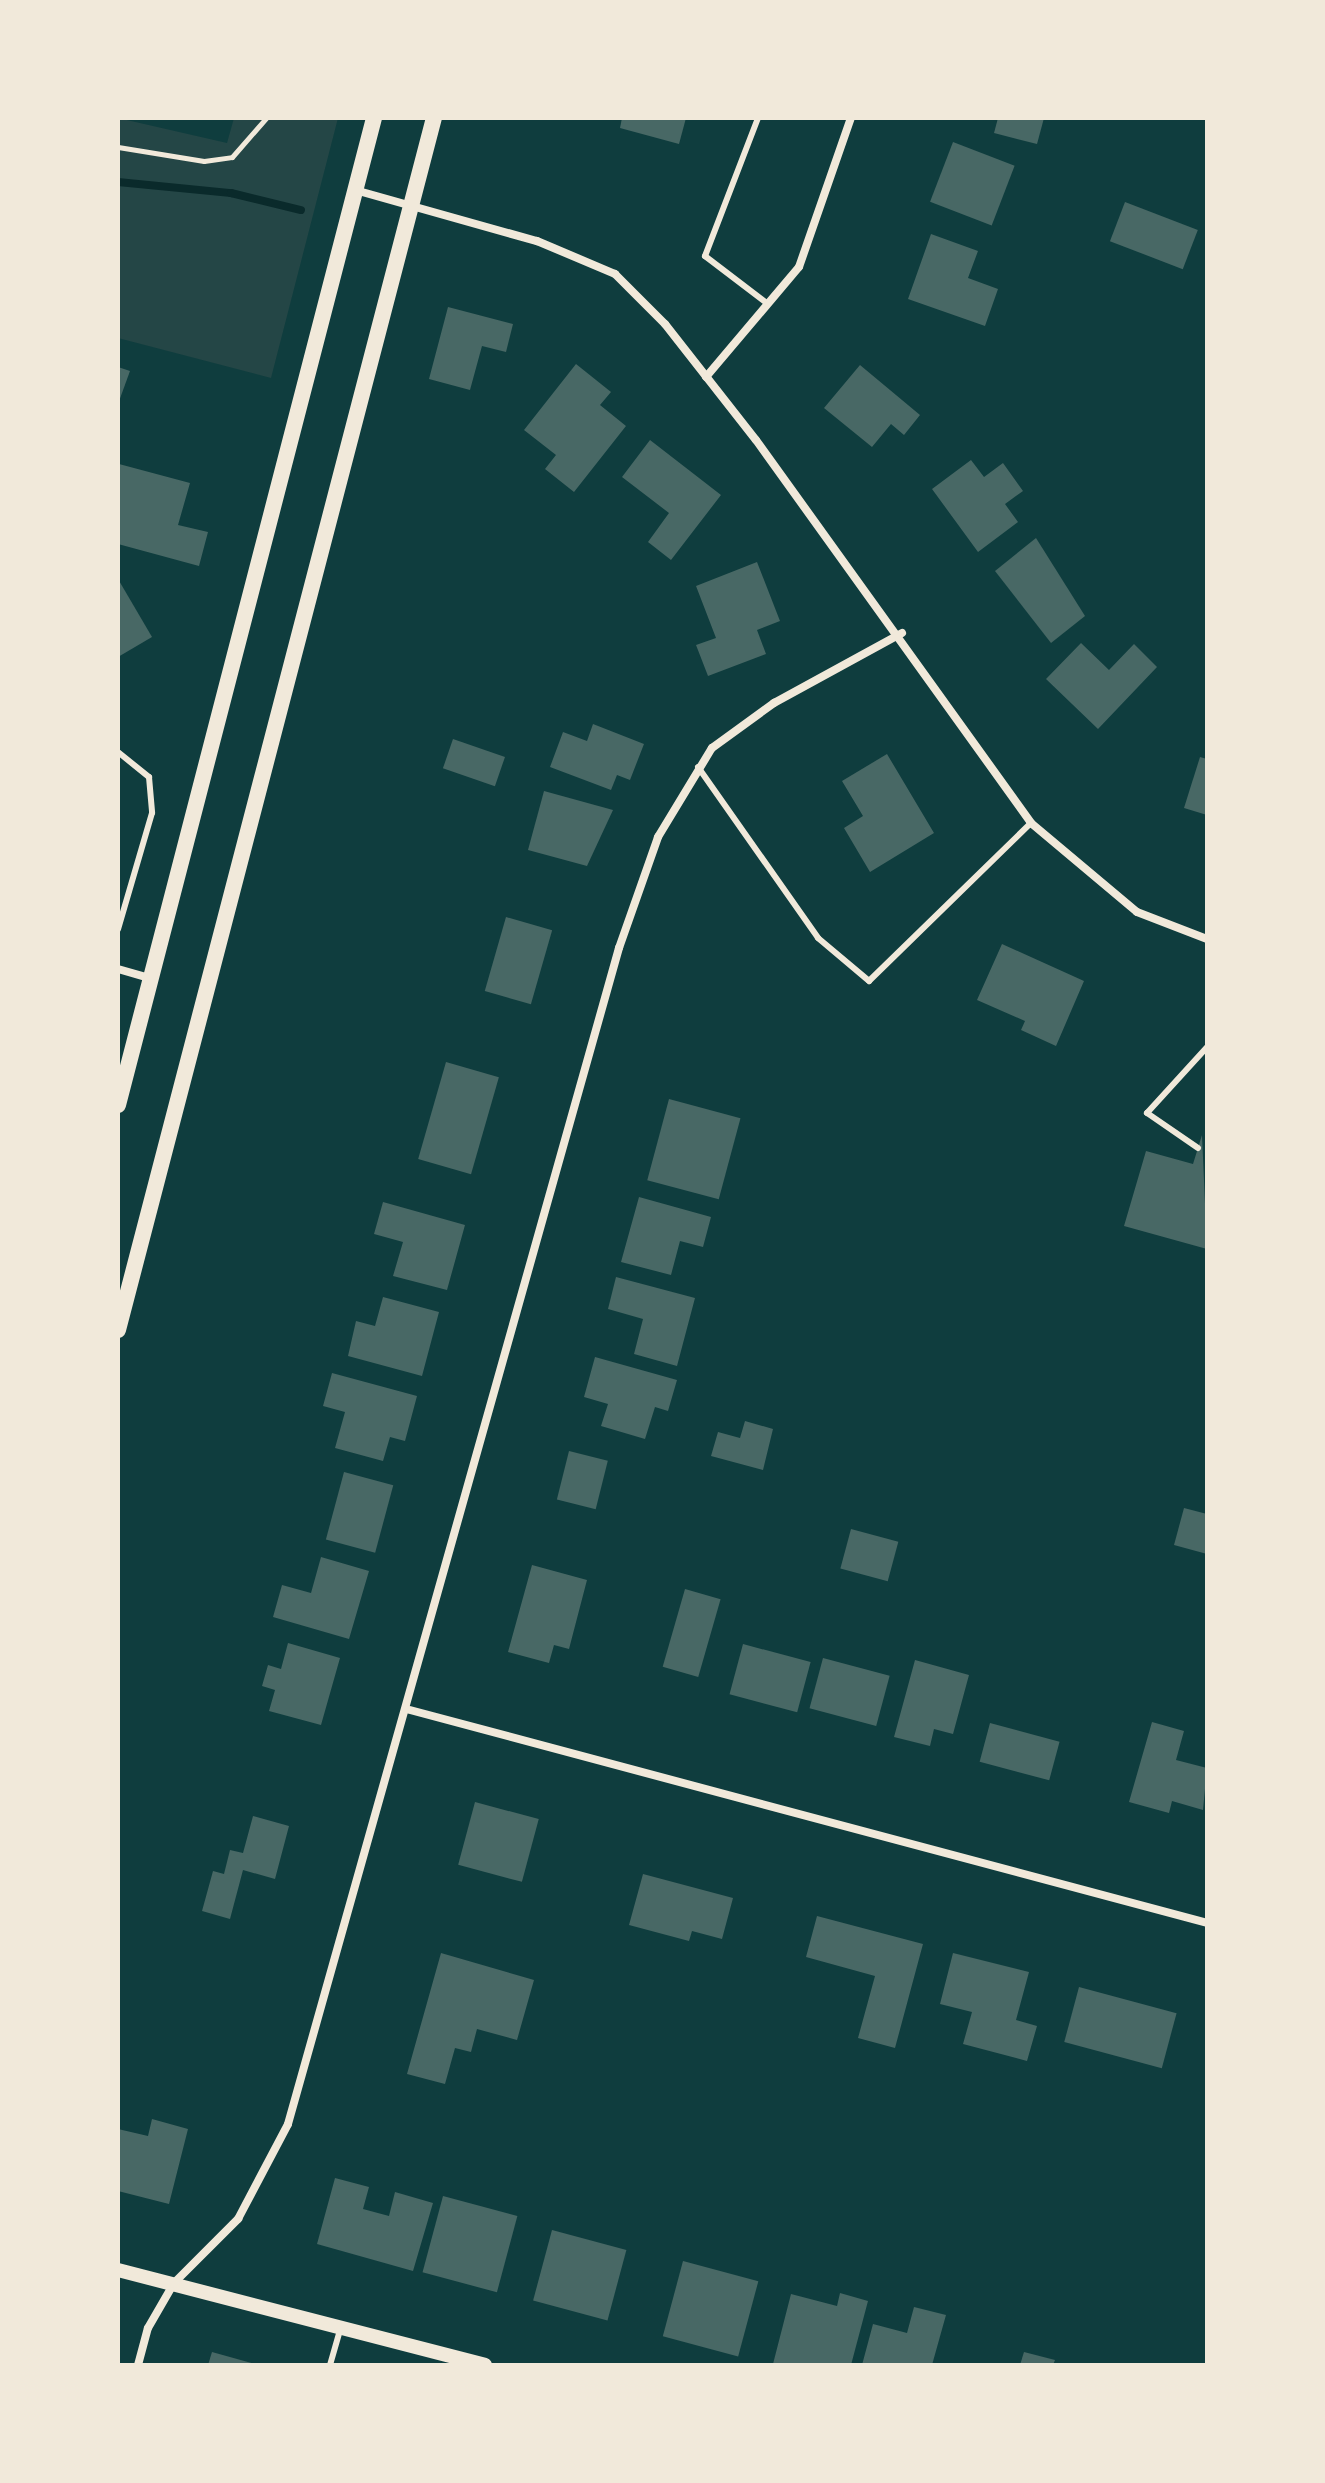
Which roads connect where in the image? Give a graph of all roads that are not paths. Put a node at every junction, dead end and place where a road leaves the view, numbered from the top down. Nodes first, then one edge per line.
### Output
1 (374, 118) edge
2 (434, 118) edge
3 (758, 118) edge
4 (851, 118) edge
5 (355, 190) junction
6 (411, 206) junction
7 (768, 304) junction
8 (706, 377) junction
9 (902, 633) junction
10 (118, 752) edge
11 (698, 767) junction
12 (1031, 823) junction
13 (118, 929) edge
14 (1207, 939) edge
15 (118, 969) edge
16 (151, 979) junction
17 (1207, 1047) edge
18 (118, 1105) edge
19 (1198, 1148) dead end
20 (118, 1330) edge
21 (410, 1710) junction
22 (1207, 1923) edge
23 (118, 2270) edge
24 (174, 2283) junction
25 (340, 2327) junction
26 (138, 2365) edge
27 (330, 2365) edge
28 (485, 2365) edge

1 - 5 main road
2 - 6 main road
3 - 7 lane
4 - 7 street
5 - 6 street
5 - 16 main road
6 - 8 street
6 - 20 main road
7 - 8 street
8 - 9 street
9 - 11 street
9 - 12 street
10 - 13 lane
11 - 12 lane
11 - 21 street
12 - 14 street
15 - 16 street
16 - 18 main road
17 - 19 lane
21 - 22 street
21 - 24 street
23 - 24 street
24 - 25 street
24 - 26 street
25 - 27 lane
25 - 28 street

